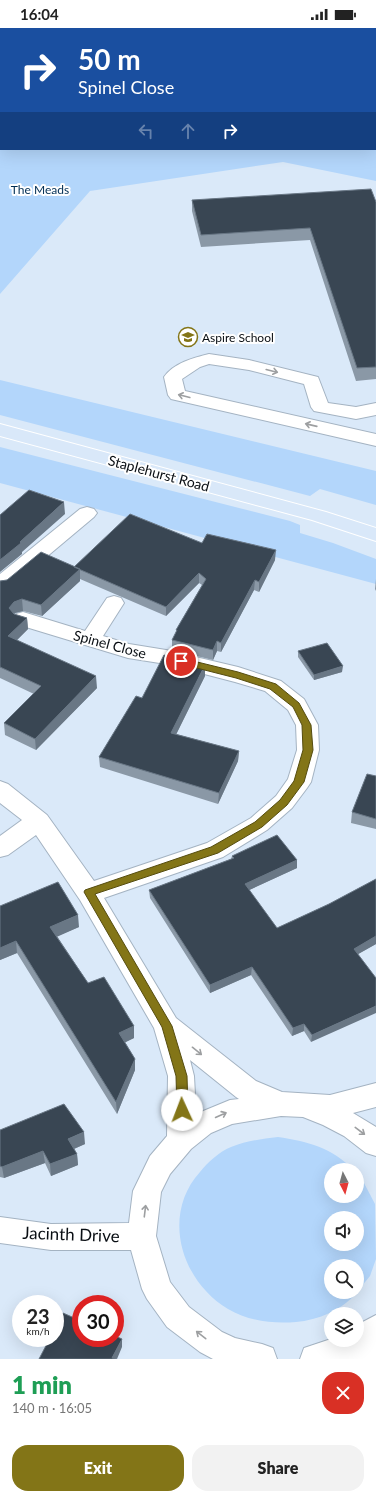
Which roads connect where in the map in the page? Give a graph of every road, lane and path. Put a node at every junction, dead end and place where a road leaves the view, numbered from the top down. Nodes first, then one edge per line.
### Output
1 (376, 409) edge
2 (356, 413) junction
3 (0, 430) edge
4 (347, 434) junction
5 (376, 440) edge
6 (87, 513) dead end
7 (319, 516) junction
8 (376, 527) edge
9 (376, 535) edge
10 (0, 585) edge
11 (114, 603) dead end
12 (23, 619) edge
13 (90, 640) junction
14 (0, 790) edge
15 (39, 821) junction
16 (0, 848) edge
17 (89, 892) junction
18 (167, 1026) junction
19 (376, 1095) edge
20 (290, 1105) junction
21 (181, 1140) junction
22 (376, 1144) edge
23 (0, 1230) edge
24 (142, 1236) junction
25 (376, 1330) edge
26 (362, 1351) edge
27 (230, 1355) edge
28 (262, 1359) edge
29 (315, 1359) edge

1 - 2 street
2 - 4 street
4 -> 2 street
3 - 7 main road, Staplehurst Road
4 - 5 street
6 - 10 street
7 - 8 main road, Staplehurst Road
7 - 9 main road, Staplehurst Road
11 - 13 street
12 - 13 street, Spinel Close
13 - 17 street, Spinel Close
14 - 15 street
15 - 16 street
15 - 17 street
17 - 18 street
18 -> 20 street
18 - 21 street
19 - 20 street
21 -> 20 street
20 -> 22 street
24 -> 21 street
23 - 24 street, Jacinth Drive
27 -> 24 street
25 - 26 street
26 - 29 street
27 - 28 street

